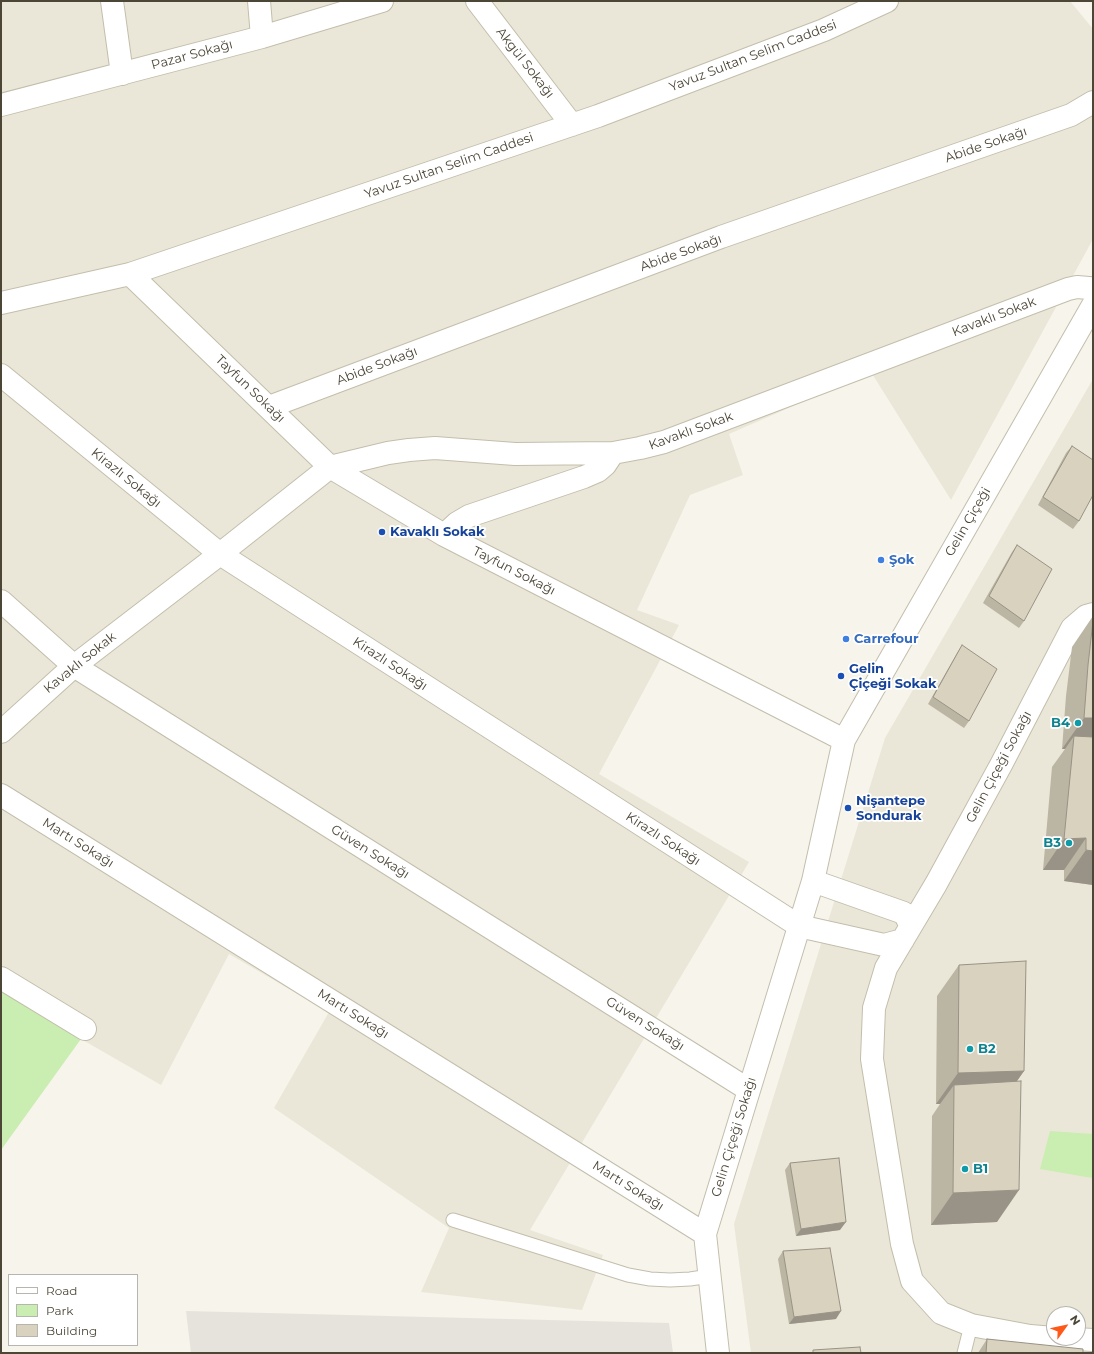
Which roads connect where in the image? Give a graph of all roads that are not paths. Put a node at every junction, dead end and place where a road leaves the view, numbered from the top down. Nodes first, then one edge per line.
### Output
1 (112, 1) edge
2 (259, 1) edge
3 (382, 1) edge
4 (477, 1) edge
5 (887, 1) edge
6 (262, 37) junction
7 (122, 74) junction
8 (1093, 102) edge
9 (1, 105) edge
10 (572, 125) junction
11 (130, 274) junction
12 (1093, 290) edge
13 (1, 303) edge
14 (1093, 305) edge
15 (1, 375) edge
16 (269, 407) junction
17 (613, 453) junction
18 (330, 467) junction
19 (444, 535) junction
20 (220, 554) junction
21 (1, 601) edge
22 (1093, 614) edge
23 (74, 666) junction
24 (1, 732) edge
25 (844, 740) junction
26 (1, 795) edge
27 (813, 881) junction
28 (799, 926) junction
29 (907, 933) junction
30 (1, 978) edge
31 (84, 1029) dead end
32 (749, 1090) junction
33 (453, 1220) dead end
34 (705, 1234) junction
35 (710, 1276) junction
36 (970, 1325) junction
37 (1046, 1337) edge
38 (718, 1353) edge
39 (964, 1353) edge

1 - 7 street
2 - 6 street
3 - 6 street, Pazar Sokağı
4 - 10 street, Akgül Sokağı
5 - 10 street, Yavuz Sultan Selim Caddesi
6 - 7 street, Pazar Sokağı
7 - 9 street, Pazar Sokağı
8 - 16 street, Abide Sokağı
10 - 11 street, Yavuz Sultan Selim Caddesi
11 - 13 street, Yavuz Sultan Selim Caddesi
11 - 16 street, Tayfun Sokağı
12 - 17 street, Kavaklı Sokak
14 - 25 street, Gelin Çiçeği
15 - 20 street, Kirazlı Sokağı
16 - 18 street, Tayfun Sokağı
17 - 18 street, Kavaklı Sokak
17 - 19 street
18 - 19 street, Tayfun Sokağı
18 - 20 street, Kavaklı Sokak
19 - 25 street, Tayfun Sokağı
20 - 23 street, Kavaklı Sokak
20 - 28 street, Kirazlı Sokağı
21 - 23 street, Güven Sokağı
22 - 29 street, Gelin Çiçeği Sokağı
23 - 24 street, Kavaklı Sokak
23 - 32 street, Güven Sokağı
25 - 27 street, Gelin Çiçeği Sokağı
26 - 34 street, Martı Sokağı
27 - 28 street, Gelin Çiçeği Sokağı
27 - 29 street
28 - 29 street
28 - 32 street, Gelin Çiçeği Sokağı
29 - 36 street, Gelin Çiçeği Sokağı
30 - 31 street
32 - 34 street, Gelin Çiçeği Sokağı
33 - 35 lane
34 - 35 street, Gelin Çiçeği Sokağı
35 - 38 street, Gelin Çiçeği Sokağı
36 - 37 street, Gelin Çiçeği Sokağı
36 - 39 lane

